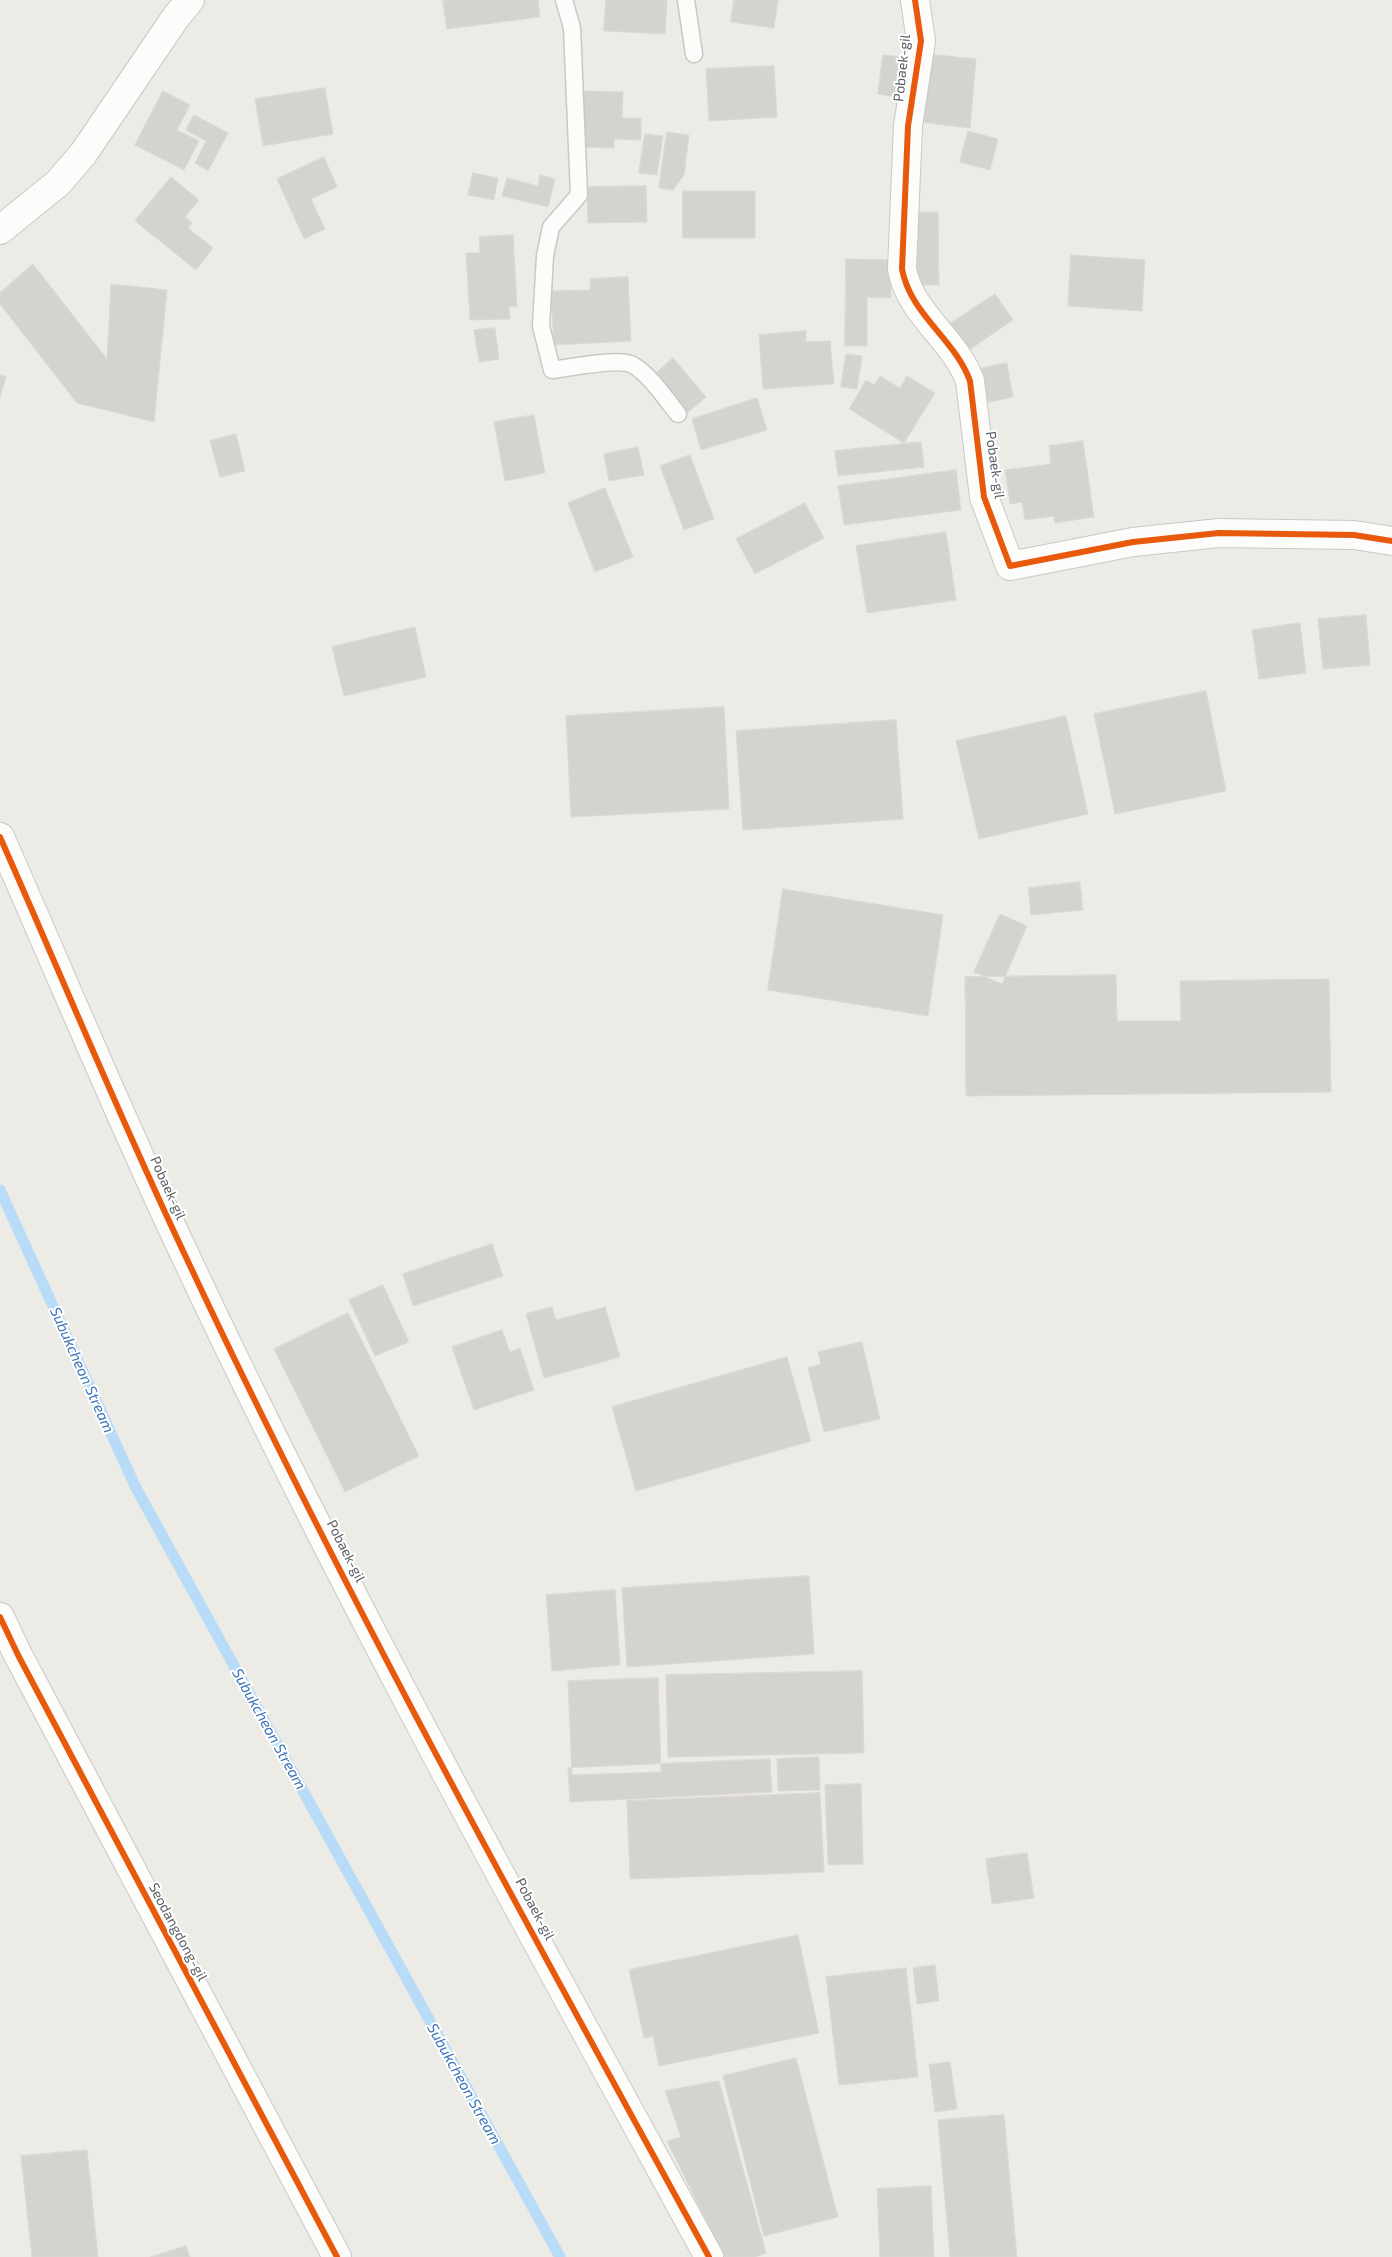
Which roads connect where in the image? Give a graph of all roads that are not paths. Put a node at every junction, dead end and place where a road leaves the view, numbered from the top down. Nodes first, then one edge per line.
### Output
1 (190, 0) edge
2 (564, 0) edge
3 (686, 0) edge
4 (915, 0) edge
5 (694, 54) dead end
6 (0, 230) edge
7 (678, 414) dead end
8 (1392, 541) edge
9 (0, 836) edge
10 (0, 1617) edge
11 (337, 2257) edge
12 (709, 2257) edge

1 - 6 street
2 - 7 lane
3 - 5 lane
4 - 8 street, Pobaek-gil
9 - 12 street, Pobaek-gil
10 - 11 street, Seodangdong-gil

